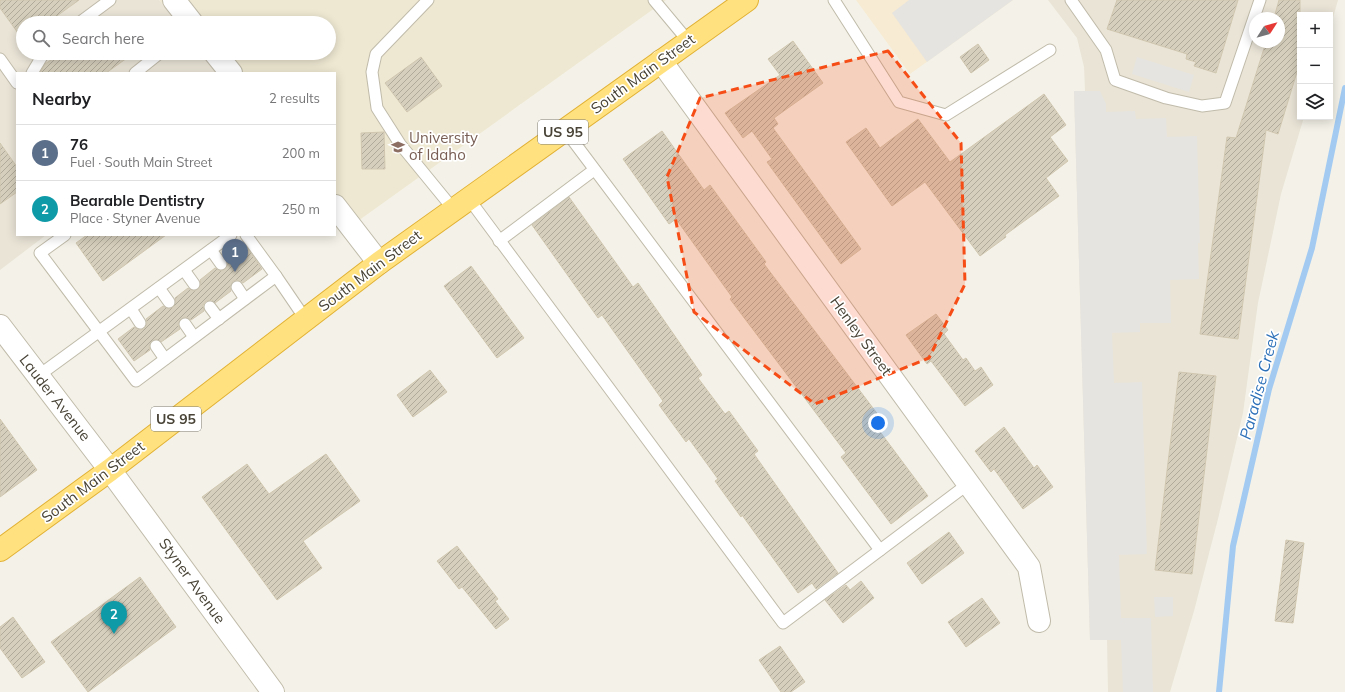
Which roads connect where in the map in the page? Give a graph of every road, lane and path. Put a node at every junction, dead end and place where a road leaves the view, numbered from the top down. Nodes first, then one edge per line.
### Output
1 (110, 0) edge
2 (174, 0) edge
3 (428, 0) edge
4 (654, 0) edge
5 (747, 0) edge
6 (834, 0) edge
7 (1071, 0) edge
8 (1260, 0) edge
9 (88, 16) edge
10 (187, 16) edge
11 (689, 42) junction
12 (1050, 50) dead end
13 (0, 60) edge
14 (40, 60) edge
15 (151, 60) edge
16 (221, 60) edge
17 (661, 61) junction
18 (33, 72) edge
19 (136, 72) edge
20 (230, 72) edge
21 (16, 82) edge
22 (565, 130) junction
23 (594, 170) junction
24 (461, 205) junction
25 (336, 207) edge
26 (64, 236) edge
27 (230, 236) edge
28 (247, 236) edge
29 (499, 241) junction
30 (211, 250) junction
31 (379, 263) junction
32 (221, 264) dead end
33 (184, 270) junction
34 (276, 276) junction
35 (194, 284) dead end
36 (237, 287) dead end
37 (159, 288) junction
38 (245, 299) junction
39 (169, 302) dead end
40 (210, 307) dead end
41 (131, 309) junction
42 (219, 319) junction
43 (306, 320) junction
44 (140, 323) dead end
45 (185, 324) dead end
46 (0, 326) edge
47 (98, 332) junction
48 (194, 337) junction
49 (156, 346) dead end
50 (165, 359) junction
51 (38, 376) junction
52 (110, 470) junction
53 (968, 484) junction
54 (0, 550) edge
55 (880, 550) junction
56 (1039, 621) dead end
57 (273, 692) edge

1 - 9 lane
2 - 10 street
3 - 24 lane
4 - 11 lane
5 - 11 highway, South Main Street / US 95
6 - 12 lane
7 - 8 lane
11 - 17 highway, South Main Street / US 95
13 - 21 lane
14 - 18 lane
15 - 19 lane
16 - 20 street
17 - 22 highway, South Main Street / US 95
17 - 53 street, Henley Street
22 - 23 lane
22 - 24 highway, South Main Street / US 95
23 - 29 lane
23 - 55 lane
24 - 29 lane
24 - 31 highway, South Main Street / US 95
25 - 31 street
26 - 47 lane
27 - 30 lane
28 - 34 lane
29 - 55 lane
30 - 32 lane
30 - 33 lane
31 - 43 highway, South Main Street / US 95
33 - 35 lane
33 - 37 lane
34 - 38 lane
34 - 43 lane
36 - 38 lane
37 - 39 lane
37 - 41 lane
38 - 42 lane
40 - 42 lane
41 - 44 lane
41 - 47 lane
42 - 48 lane
43 - 52 highway, South Main Street / US 95
45 - 48 lane
46 - 51 street, Lauder Avenue
47 - 50 lane
47 - 51 lane
48 - 50 lane
49 - 50 lane
51 - 52 street, Lauder Avenue
52 - 54 highway, South Main Street / US 95
52 - 57 street, Styner Avenue
53 - 55 lane
53 - 56 street, Henley Street

